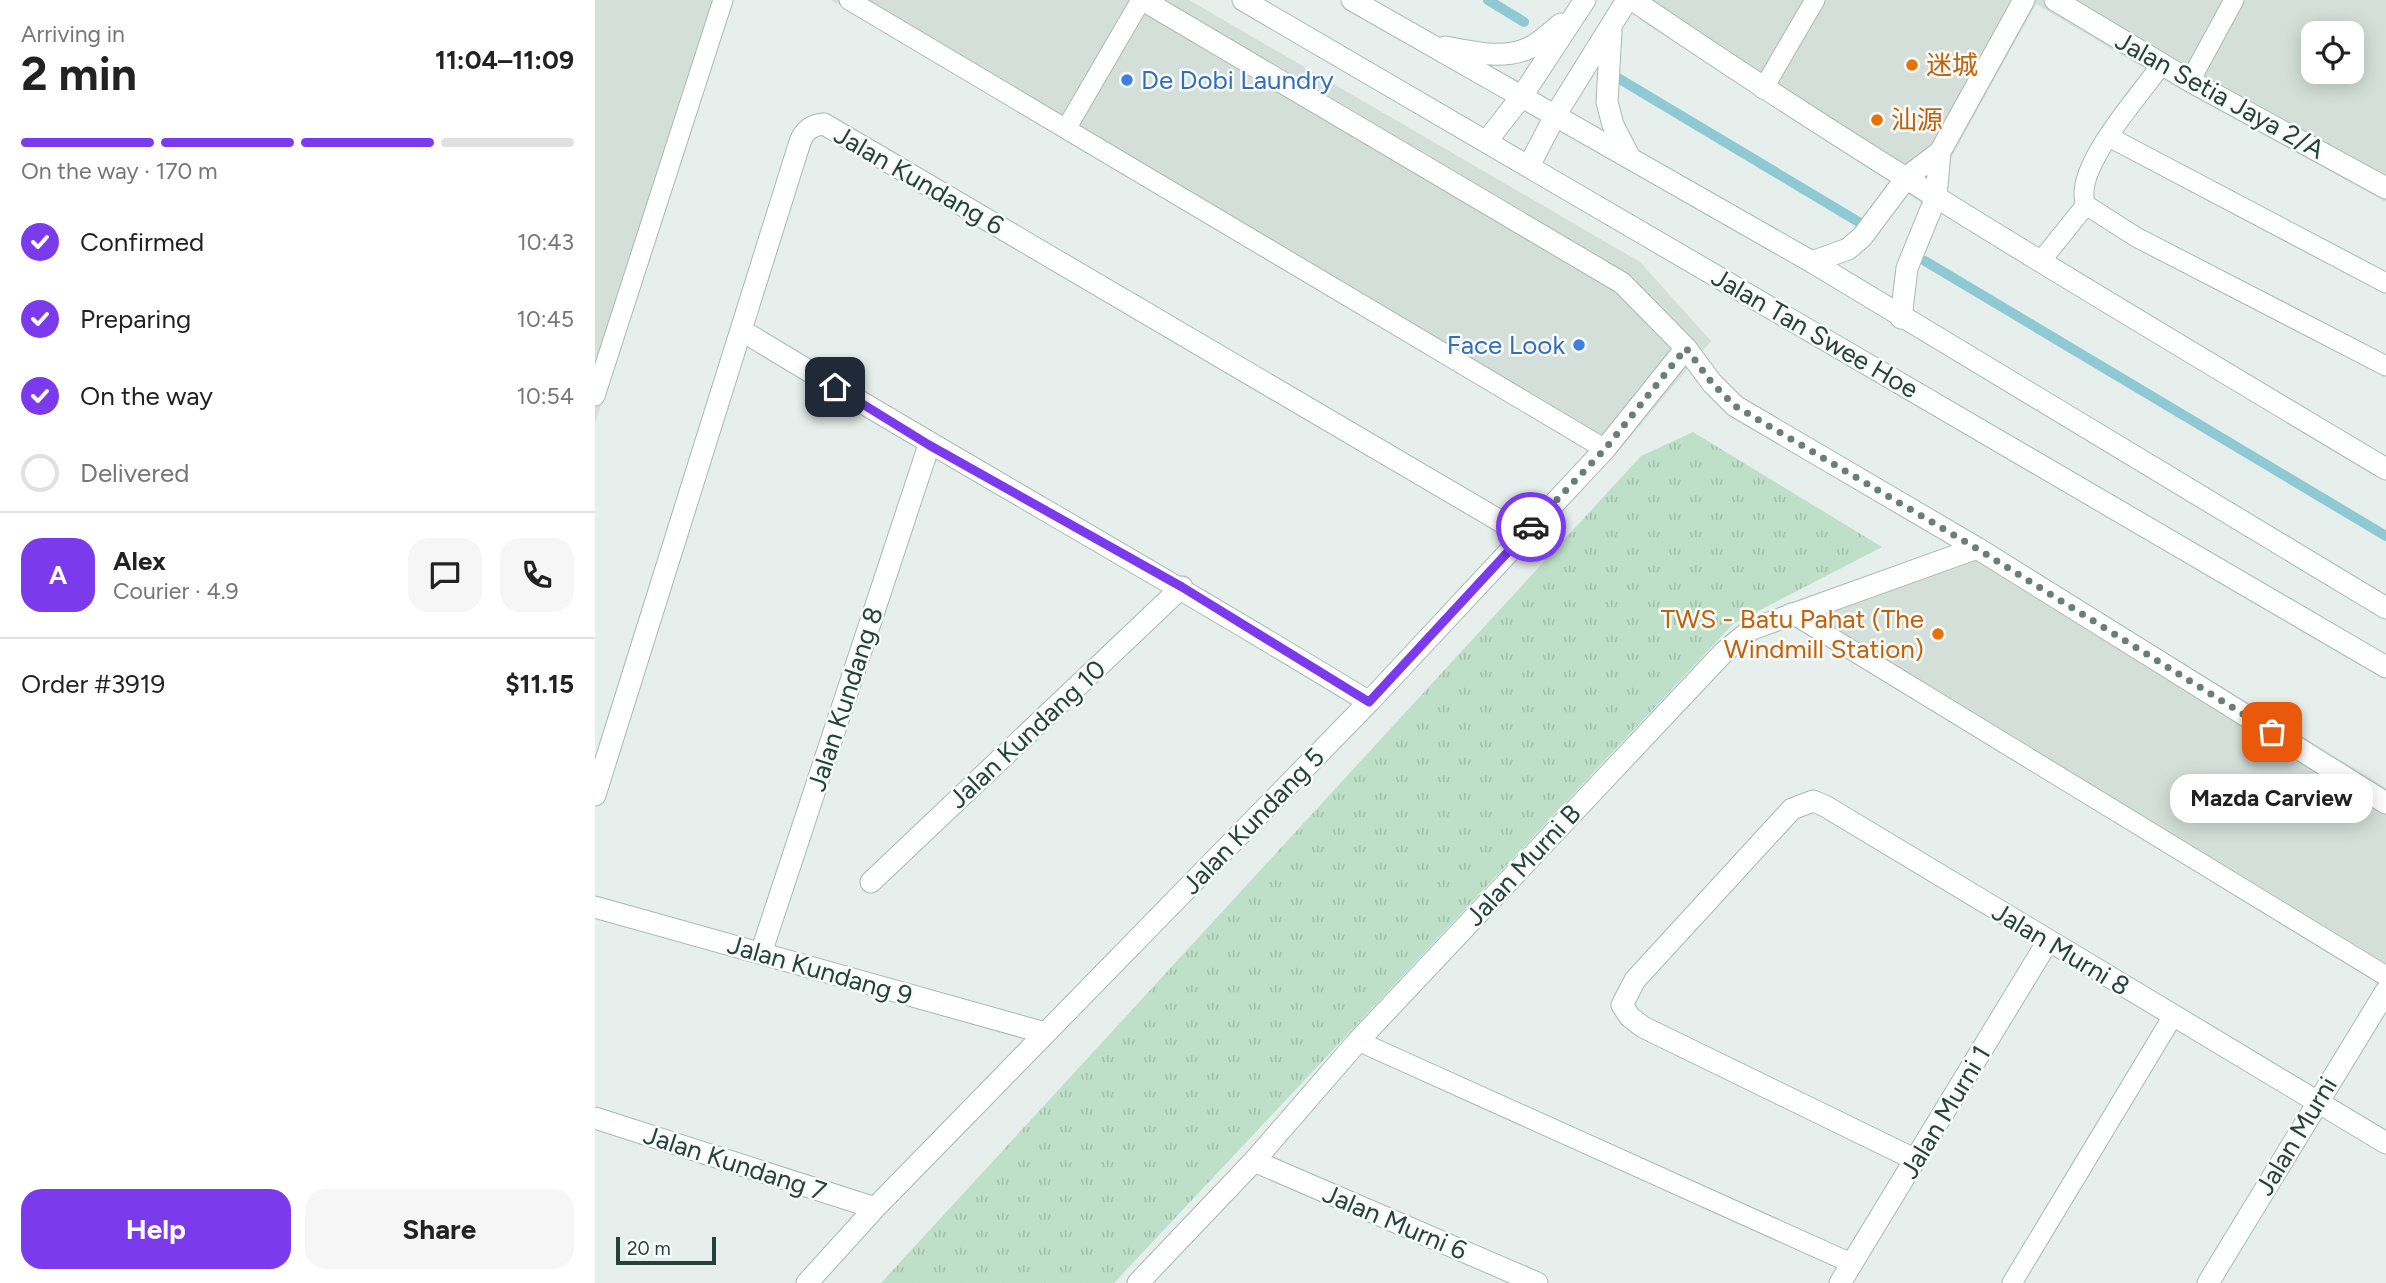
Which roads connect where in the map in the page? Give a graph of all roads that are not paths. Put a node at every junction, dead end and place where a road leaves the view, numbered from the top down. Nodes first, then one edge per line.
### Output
1 (723, 0) edge
2 (849, 0) edge
3 (1142, 0) edge
4 (1243, 0) edge
5 (1352, 0) edge
6 (1627, 0) edge
7 (1633, 0) edge
8 (1815, 0) edge
9 (2024, 0) edge
10 (2055, 0) edge
11 (2234, 0) edge
12 (1579, 7) edge
13 (1611, 29) junction
14 (1426, 44) junction
15 (2162, 64) junction
16 (2190, 80) junction
17 (1763, 89) junction
18 (1522, 96) junction
19 (1556, 114) junction
20 (1066, 129) junction
21 (2109, 138) junction
22 (1486, 142) junction
23 (1940, 152) junction
24 (1630, 158) junction
25 (1529, 166) junction
26 (1907, 177) junction
27 (2386, 188) edge
28 (1936, 197) junction
29 (2086, 205) junction
30 (1812, 262) junction
31 (2040, 262) junction
32 (2386, 283) edge
33 (1901, 318) junction
34 (741, 330) junction
35 (1686, 348) junction
36 (2386, 366) edge
37 (595, 397) edge
38 (929, 445) junction
39 (1605, 449) junction
40 (2386, 469) edge
41 (1524, 535) junction
42 (1976, 548) junction
43 (1182, 587) junction
44 (2386, 608) edge
45 (1791, 613) junction
46 (2386, 667) edge
47 (1369, 702) junction
48 (595, 795) edge
49 (2386, 803) edge
50 (871, 882) dead end
51 (595, 907) edge
52 (2048, 941) junction
53 (761, 953) junction
54 (2386, 976) edge
55 (2386, 991) edge
56 (2173, 1016) junction
57 (1045, 1033) junction
58 (1358, 1041) junction
59 (2317, 1101) junction
60 (595, 1118) edge
61 (2386, 1143) edge
62 (1916, 1160) junction
63 (1254, 1161) junction
64 (874, 1208) junction
65 (1853, 1264) junction
66 (1144, 1281) edge
67 (807, 1283) edge
68 (1537, 1283) edge
69 (1840, 1283) edge
70 (2012, 1283) edge
71 (2208, 1283) edge

1 - 37 lane
2 - 20 lane
3 - 20 lane
3 - 35 street
4 - 22 street, Jalan Tan Swee Hoe
5 - 14 street
6 - 13 street
7 - 17 street
8 - 17 lane
9 - 23 street
10 - 15 street, Jalan Setia Jaya 2/A
11 - 16 lane
12 - 14 street
12 - 18 street
13 - 19 street
13 - 24 street
14 - 18 street
15 - 16 street, Jalan Setia Jaya 2/A
15 - 21 lane
16 - 27 street, Jalan Setia Jaya 2/A
17 - 26 street
18 - 19 street
18 - 22 street
19 - 24 street
19 - 25 street
20 - 39 lane
21 - 29 lane
21 - 32 lane
22 - 25 street, Jalan Tan Swee Hoe
23 - 26 street
23 - 28 street
24 - 30 street
25 - 46 street, Jalan Tan Swee Hoe
26 - 28 street
26 - 30 street
28 - 31 street
28 - 33 street
29 - 31 lane
29 - 36 lane
30 - 33 street
31 - 40 street
33 - 44 street
34 - 38 street
34 - 41 street, Jalan Kundang 6
34 - 48 street, Jalan Kundang 6
35 - 39 street, Jalan Kundang 5
35 - 42 street
38 - 43 street
38 - 53 street, Jalan Kundang 8
39 - 41 street, Jalan Kundang 5
41 - 47 street, Jalan Kundang 5
42 - 45 street, Jalan Murni B
42 - 49 street
43 - 47 street
43 - 50 street, Jalan Kundang 10
45 - 54 lane
45 - 58 street, Jalan Murni B
47 - 57 street, Jalan Kundang 5
51 - 53 street, Jalan Kundang 9
52 - 56 street, Jalan Murni 8
52 - 62 street, Jalan Murni 1
52 - 62 street, Jalan Murni 8
53 - 57 street, Jalan Kundang 9
55 - 59 street, Jalan Murni
56 - 59 street, Jalan Murni 8
56 - 70 lane
57 - 64 street, Jalan Kundang 5
58 - 63 street, Jalan Murni B
58 - 65 lane
59 - 61 street, Jalan Murni 8
59 - 71 street, Jalan Murni
60 - 64 street, Jalan Kundang 7
62 - 65 street, Jalan Murni 1
63 - 66 street, Jalan Murni B
63 - 68 street, Jalan Murni 6
64 - 67 street, Jalan Kundang 5
65 - 69 street, Jalan Murni 1

